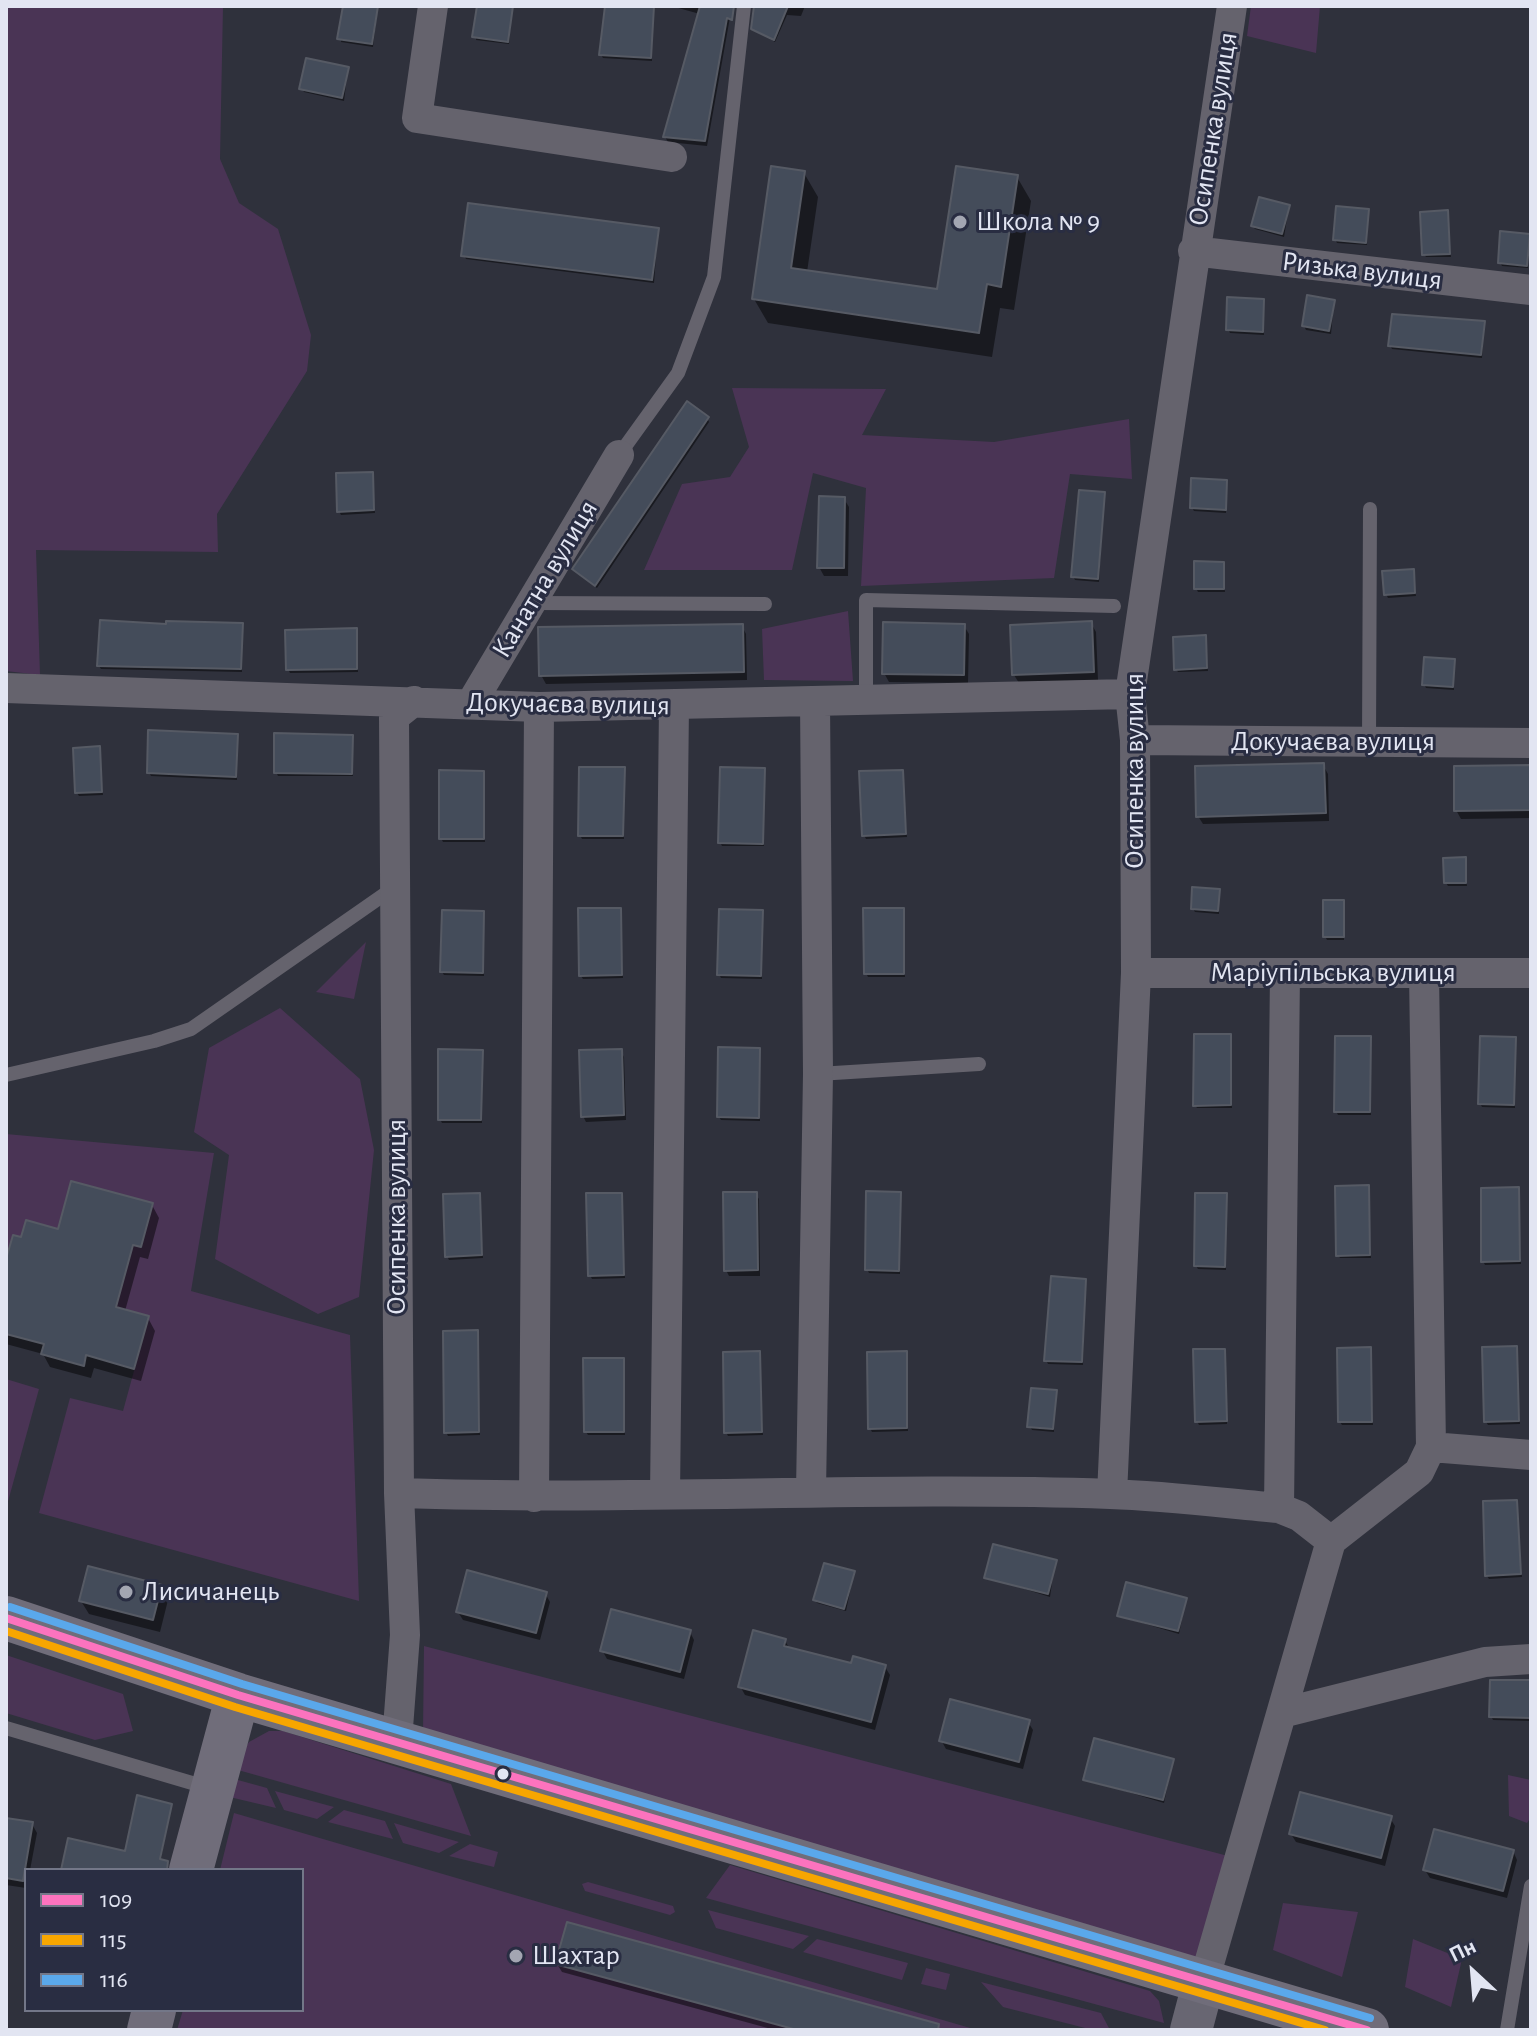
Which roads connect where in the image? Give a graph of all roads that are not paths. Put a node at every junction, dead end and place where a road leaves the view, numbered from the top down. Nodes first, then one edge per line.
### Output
1 (433, 6) edge
2 (744, 6) edge
3 (1232, 6) edge
4 (672, 157) dead end
5 (1193, 251) junction
6 (1531, 290) edge
7 (619, 455) joint
8 (1370, 509) dead end
9 (531, 603) junction
10 (765, 604) dead end
11 (1114, 606) dead end
12 (6, 688) edge
13 (1130, 694) junction
14 (866, 700) junction
15 (414, 701) junction
16 (815, 701) junction
17 (472, 702) junction
18 (674, 706) junction
19 (539, 707) junction
20 (1135, 740) junction
21 (1369, 742) junction
22 (1531, 743) edge
23 (395, 886) junction
24 (1136, 973) junction
25 (1285, 973) junction
26 (1424, 973) junction
27 (1531, 973) edge
28 (979, 1064) dead end
29 (818, 1074) junction
30 (6, 1075) edge
31 (1431, 1447) junction
32 (1531, 1455) edge
33 (811, 1491) junction
34 (399, 1493) junction
35 (665, 1494) junction
36 (1112, 1494) junction
37 (534, 1497) junction
38 (1279, 1508) junction
39 (1331, 1541) junction
40 (6, 1618) edge
41 (1531, 1659) edge
42 (238, 1695) junction
43 (1282, 1713) junction
44 (6, 1728) edge
45 (397, 1741) junction
46 (212, 1789) junction
47 (192, 1868) edge
48 (1531, 1886) edge
49 (1204, 1981) junction
50 (1268, 2016) edge
51 (1191, 2030) edge
52 (1367, 2030) edge
53 (1507, 2030) edge

1 - 4 street
2 - 7 lane
3 - 5 street, Осипенка вулиця
5 - 6 street, Ризька вулиця
5 - 13 street, Осипенка вулиця
7 - 9 street, Канатна вулиця
8 - 21 lane
9 - 10 lane
9 - 17 street, Канатна вулиця
11 - 14 lane
12 - 15 street, Докучаєва вулиця
13 - 14 street, Докучаєва вулиця
13 - 20 street, Осипенка вулиця
14 - 16 street, Докучаєва вулиця
15 - 17 street, Докучаєва вулиця
15 - 23 street, Осипенка вулиця
16 - 18 street, Докучаєва вулиця
16 - 29 street
17 - 19 street, Докучаєва вулиця
18 - 19 street, Докучаєва вулиця
18 - 35 street
19 - 37 street
20 - 21 street, Докучаєва вулиця
20 - 24 street, Осипенка вулиця
21 - 22 street, Докучаєва вулиця
23 - 30 lane
23 - 34 street, Осипенка вулиця
24 - 25 street, Маріупільська вулиця
24 - 36 street, Осипенка вулиця
25 - 26 street, Маріупільська вулиця
25 - 38 street
26 - 27 street, Маріупільська вулиця
26 - 31 street
28 - 29 lane
29 - 33 street
31 - 32 street
31 - 39 street
33 - 35 street
33 - 36 street
34 - 37 street
34 - 45 street, Осипенка вулиця
35 - 37 street
36 - 38 street
38 - 39 street
39 - 43 street
40 - 42 main road
41 - 43 street
42 - 45 main road
42 - 46 main road
43 - 49 street
44 - 46 lane
45 - 49 main road
46 - 47 main road
48 - 53 lane
49 - 50 main road
49 - 51 main road
50 - 52 main road

